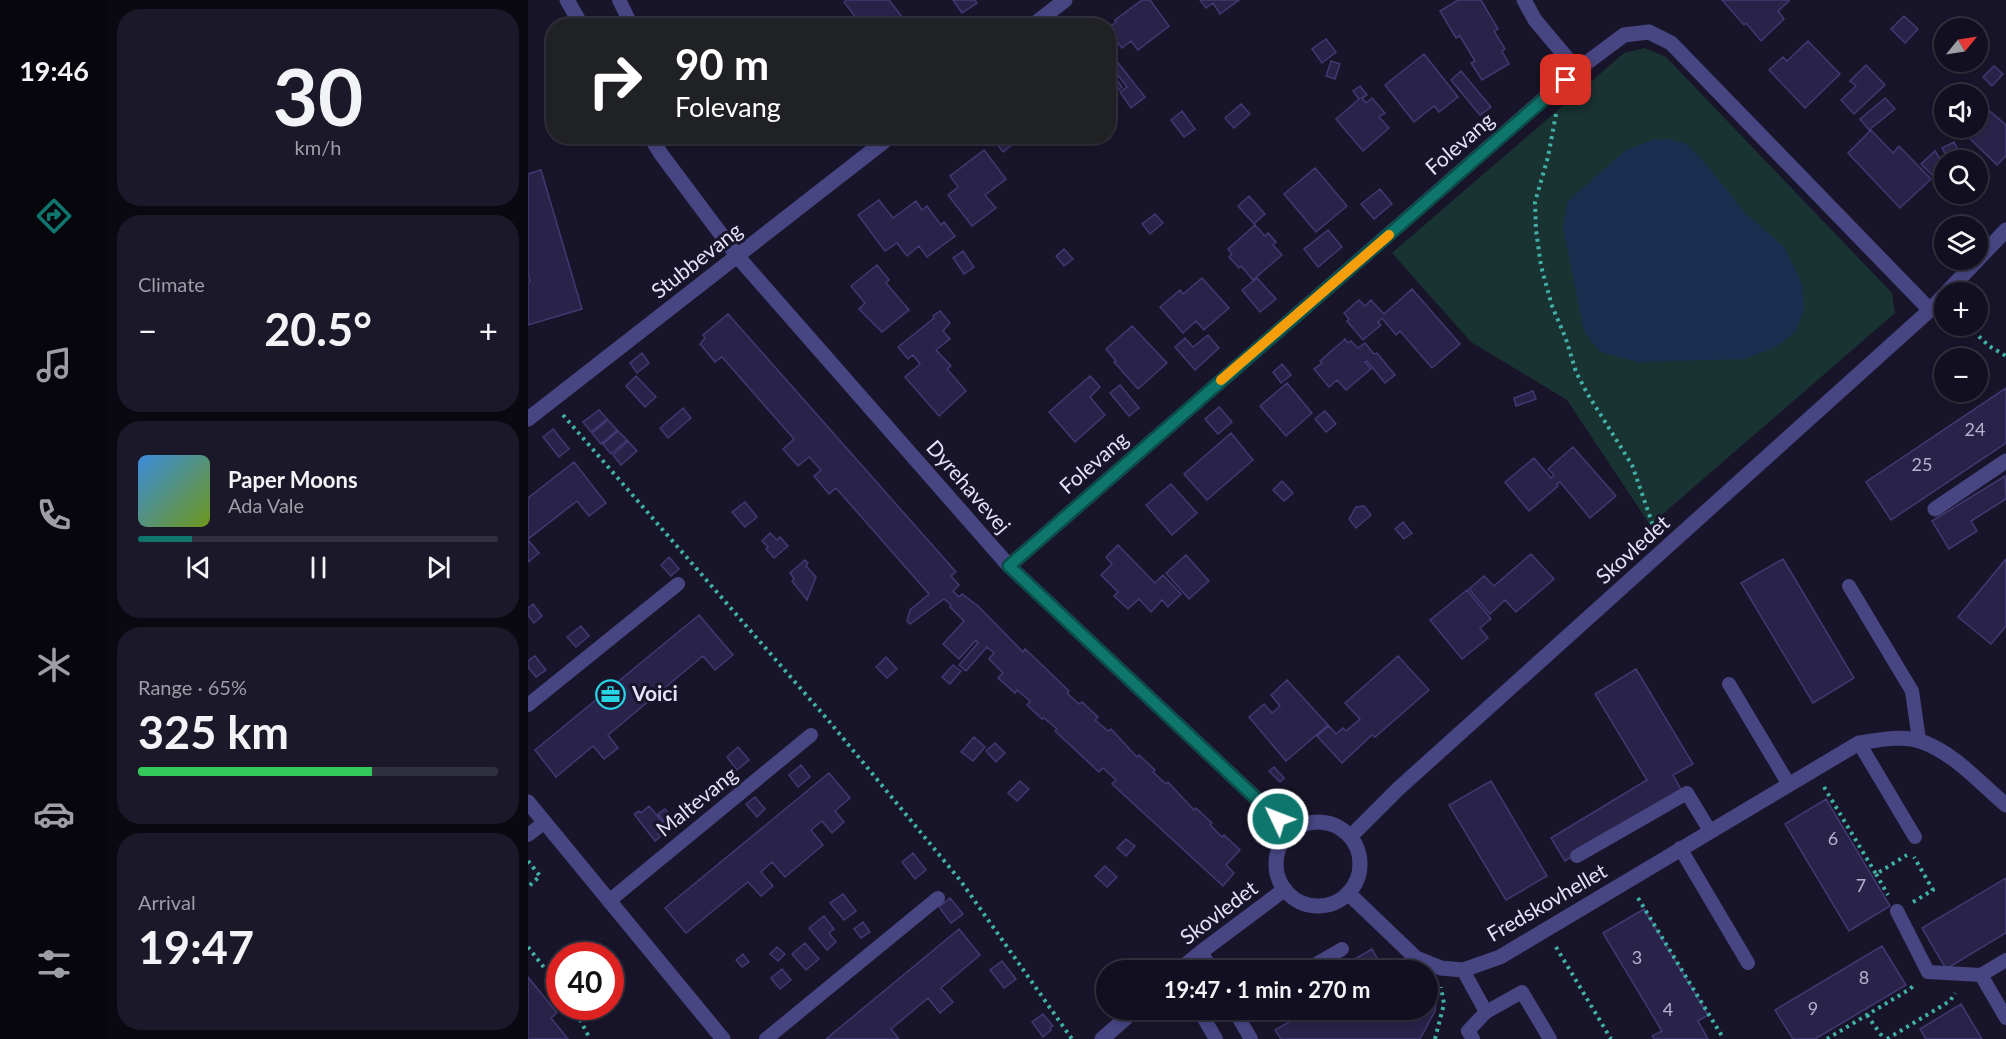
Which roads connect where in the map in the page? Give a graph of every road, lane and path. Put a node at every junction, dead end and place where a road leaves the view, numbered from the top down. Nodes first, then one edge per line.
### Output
1 (567, 0) edge
2 (619, 0) edge
3 (1065, 0) edge
4 (1524, 0) edge
5 (577, 18) edge
6 (628, 18) dead end
7 (1042, 18) edge
8 (1577, 70) junction
9 (1554, 90) junction
10 (655, 144) edge
11 (881, 144) edge
12 (2006, 230) edge
13 (738, 257) junction
14 (1956, 282) edge
15 (1934, 306) edge
16 (1930, 310) junction
17 (1978, 336) edge
18 (2006, 356) edge
19 (528, 418) edge
20 (2006, 461) edge
21 (1935, 509) dead end
22 (1663, 551) junction
23 (1009, 566) junction
24 (678, 584) dead end
25 (1849, 586) dead end
26 (1729, 684) dead end
27 (528, 705) edge
28 (811, 735) dead end
29 (1919, 740) junction
30 (1859, 742) junction
31 (1813, 769) junction
32 (1788, 783) junction
33 (528, 802) edge
34 (2006, 806) edge
35 (544, 822) junction
36 (1291, 831) junction
37 (1710, 831) junction
38 (528, 835) edge
39 (1350, 837) junction
40 (1915, 837) dead end
41 (1680, 848) junction
42 (1577, 856) dead end
43 (528, 861) edge
44 (528, 886) edge
45 (1285, 889) junction
46 (1348, 893) junction
47 (938, 898) dead end
48 (609, 901) junction
49 (1646, 909) dead end
50 (1897, 911) joint
51 (1545, 930) junction
52 (528, 947) edge
53 (1342, 949) dead end
54 (1201, 952) junction
55 (1191, 960) edge
56 (1206, 960) edge
57 (1323, 960) edge
58 (1421, 960) edge
59 (2006, 960) edge
60 (1748, 963) dead end
61 (1438, 967) joint
62 (546, 970) edge
63 (1462, 970) junction
64 (1965, 974) junction
65 (1981, 975) junction
66 (1910, 989) dead end
67 (1486, 1012) junction
68 (1868, 1015) junction
69 (2006, 1018) edge
70 (580, 1020) edge
71 (1124, 1020) edge
72 (1204, 1020) edge
73 (1241, 1020) edge
74 (590, 1039) edge
75 (723, 1039) edge
76 (766, 1039) edge
77 (1102, 1039) edge
78 (1216, 1039) edge
79 (1251, 1039) edge
80 (1435, 1039) edge
81 (1473, 1039) edge
82 (1550, 1039) edge
83 (1611, 1039) edge
84 (1722, 1039) edge
85 (1827, 1039) edge
86 (1885, 1039) edge

1 - 5 street
2 - 6 lane
3 - 7 street
4 - 8 street
8 - 9 street, Folevang
8 - 16 street, Folevang
9 - 22 path
9 - 23 street, Folevang
10 - 13 street, Dyrehavevej
11 - 13 street, Stubbevang
12 - 14 street, Skovledet
13 - 19 street, Stubbevang
13 - 23 street, Dyrehavevej
15 - 16 street, Skovledet
16 - 22 street, Skovledet
17 - 18 path
20 - 21 street
22 - 39 street, Skovledet
23 - 36 street, Dyrehavevej
24 - 27 lane
25 - 29 lane
26 - 32 lane
28 - 48 lane, Maltevang
29 - 30 street, Fredskovhellet
29 - 34 street, Fredskovhellet
30 - 31 street, Fredskovhellet
30 - 40 lane
31 - 32 street, Fredskovhellet
31 - 50 path
32 - 37 street, Fredskovhellet
33 - 35 street
35 - 38 lane
35 - 48 street
36 - 39 street
36 - 45 street
37 - 41 street, Fredskovhellet
37 - 42 lane, Fredskovhellet
39 - 46 street
41 - 51 street, Fredskovhellet
41 - 60 lane
43 - 44 path
45 - 46 street
45 - 54 street, Skovledet
46 - 58 street, Fredskovhellet
47 - 76 lane
48 - 75 street
49 - 84 path
50 - 64 lane
51 - 63 street, Fredskovhellet
51 - 83 path
52 - 62 path
53 - 57 lane
54 - 55 street, Skovledet
54 - 56 lane
59 - 65 lane
61 - 63 street, Fredskovhellet
61 - 80 path
63 - 67 lane
64 - 65 lane
64 - 86 path
65 - 69 lane
66 - 68 path
67 - 81 lane
67 - 82 lane
68 - 85 path
68 - 86 path
70 - 74 path
71 - 77 street
72 - 78 lane
73 - 79 lane

